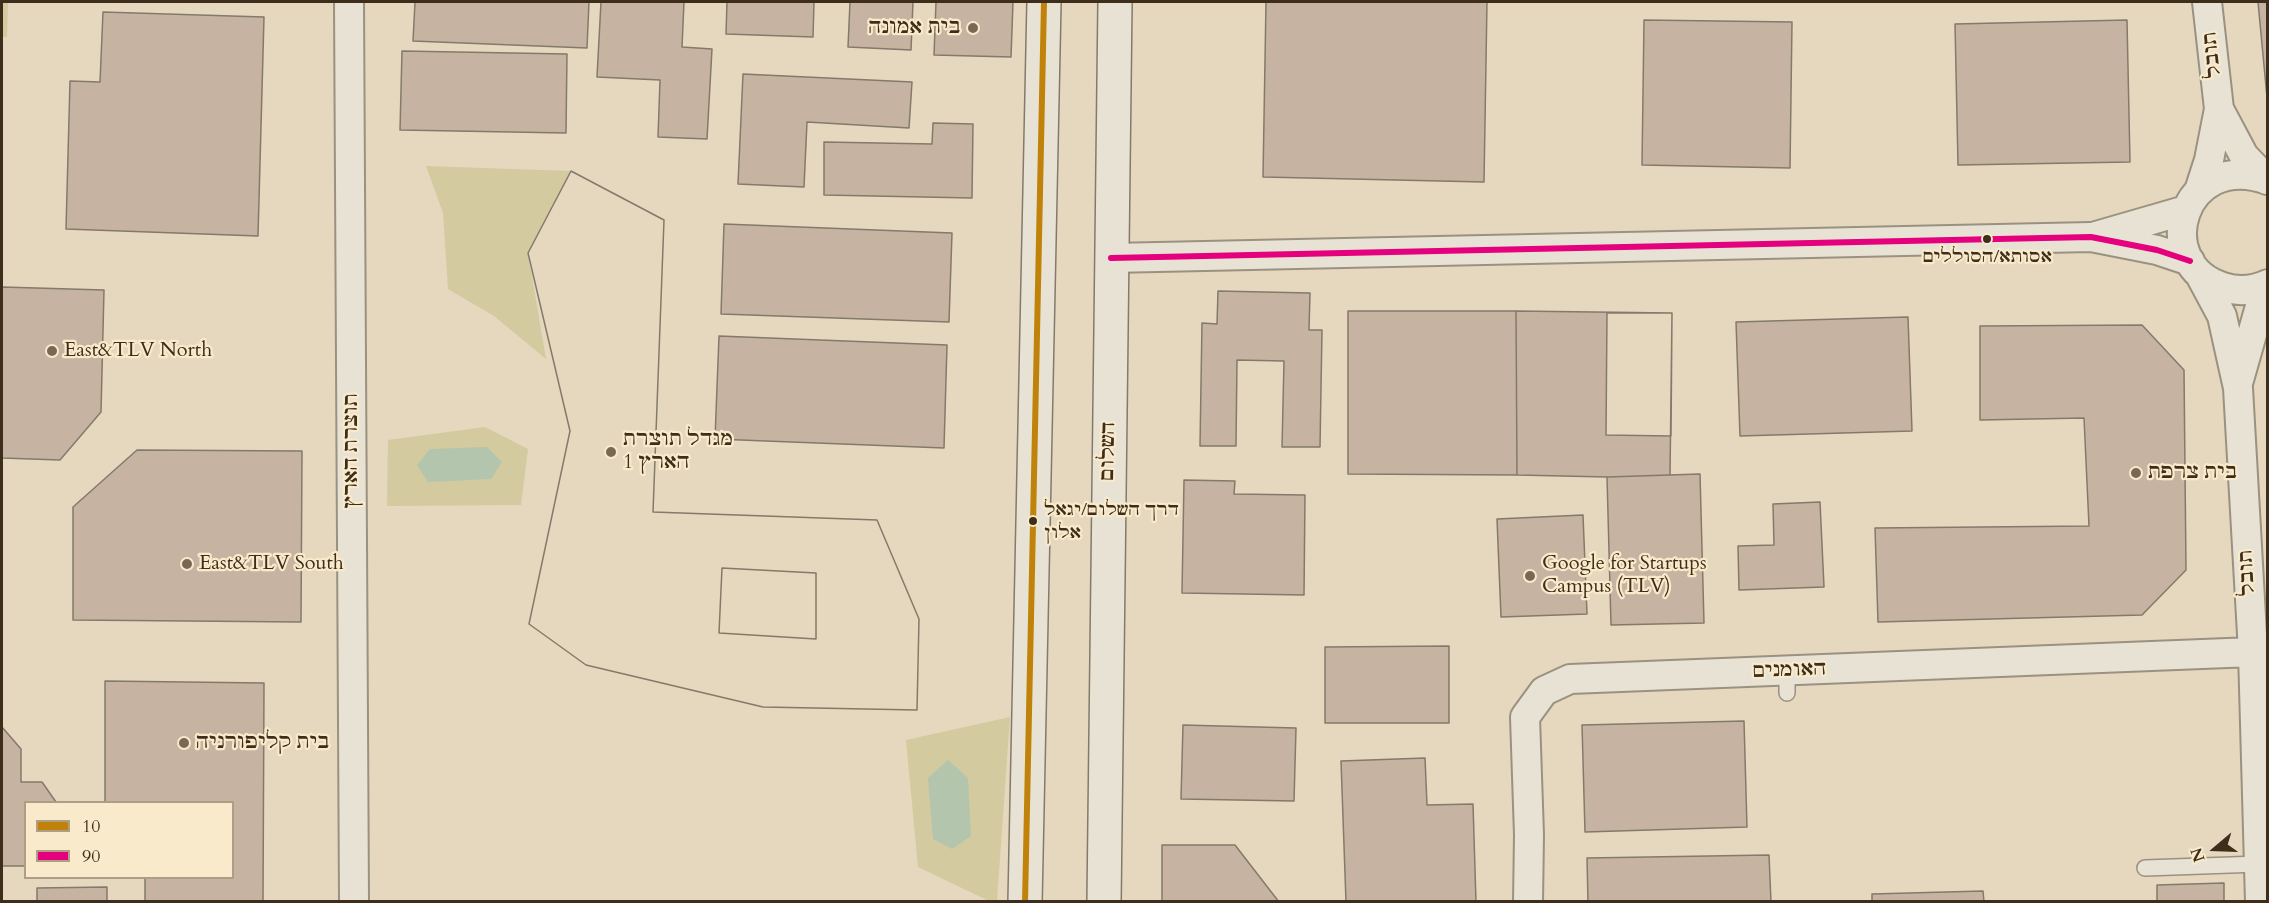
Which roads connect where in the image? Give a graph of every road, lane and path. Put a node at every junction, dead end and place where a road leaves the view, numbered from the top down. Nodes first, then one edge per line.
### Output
1 (349, 2) edge
2 (1044, 2) edge
3 (1115, 2) edge
4 (2206, 2) edge
5 (2219, 110) junction
6 (2267, 180) edge
7 (2193, 201) junction
8 (2091, 237) junction
9 (1111, 258) junction
10 (2195, 268) junction
11 (2267, 285) edge
12 (2238, 388) junction
13 (2253, 652) junction
14 (2261, 729) edge
15 (2259, 864) junction
16 (2145, 868) dead end
17 (354, 902) edge
18 (1025, 902) edge
19 (1104, 902) edge
20 (1528, 902) edge
21 (2260, 902) edge

1 - 17 street, תוצרת הארץ
2 - 18 main road
3 - 9 main road, השלום
4 - 5 street, תובל
5 - 6 street, תובל
5 - 7 street, תובל
6 - 7 street
7 - 8 street
7 - 10 street, תובל
8 - 9 street
8 - 10 street
9 - 19 main road, השלום
10 - 11 street
10 - 12 street, תובל
11 - 12 street, תובל
12 - 13 street, תובל
13 - 14 street, תובל
13 - 20 street, האומנים
14 - 15 street, תובל
15 - 16 lane
15 - 21 street, תובל

